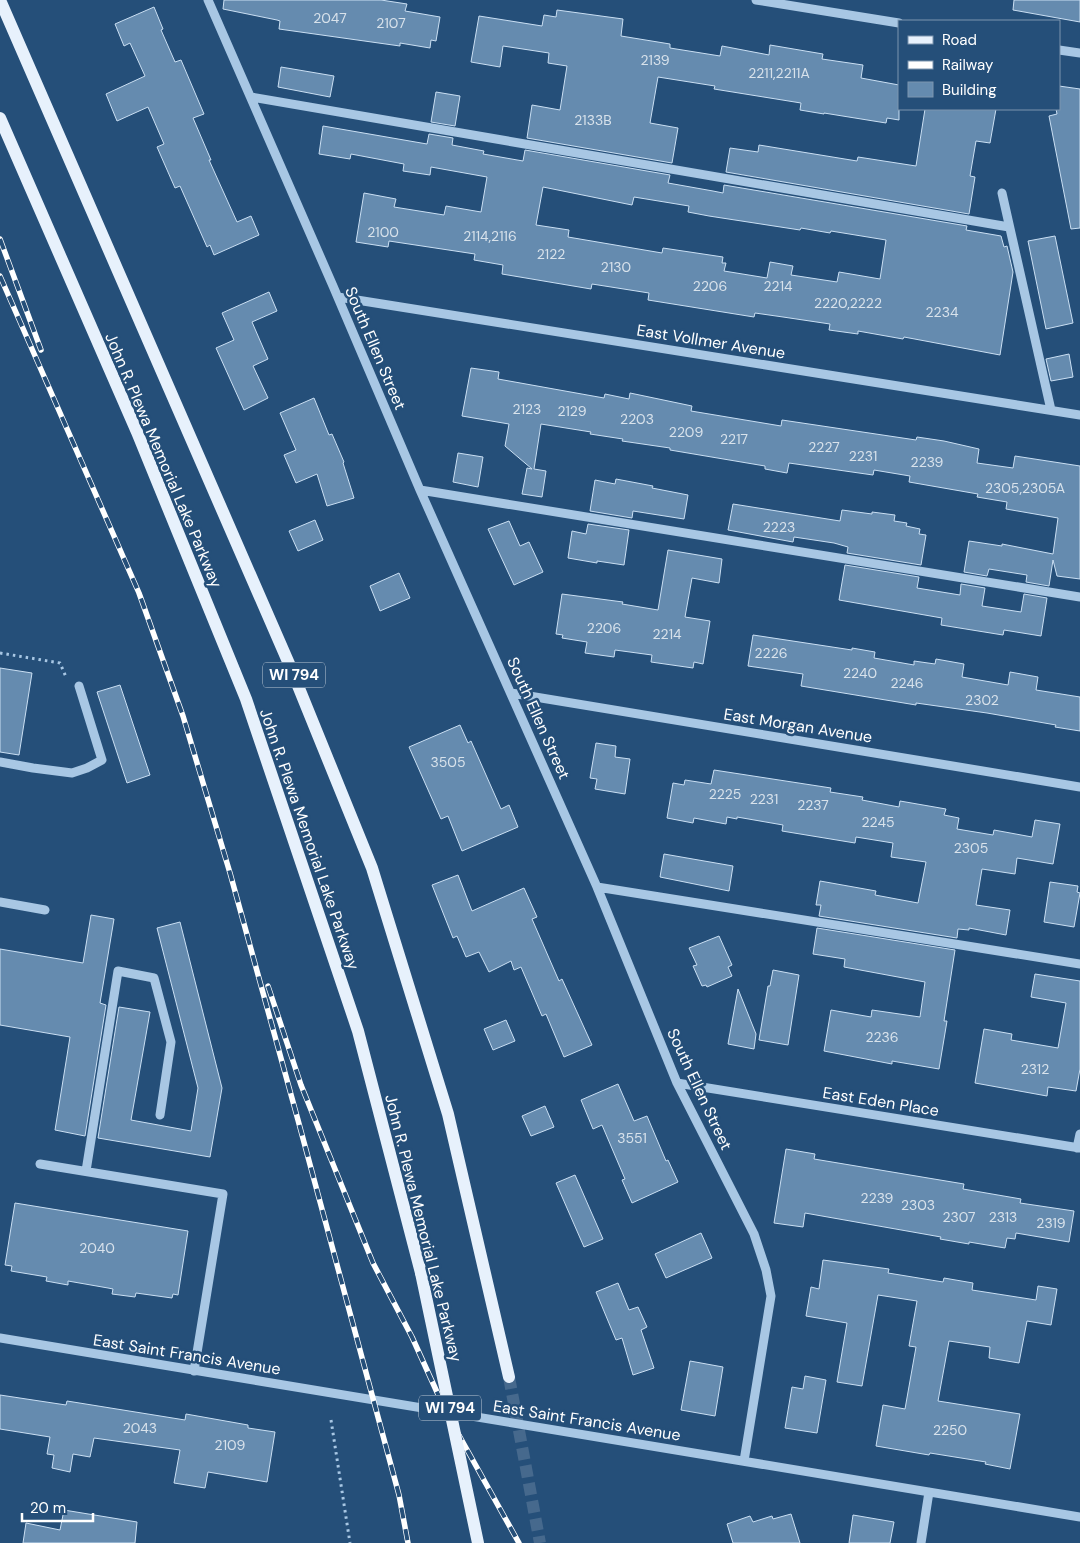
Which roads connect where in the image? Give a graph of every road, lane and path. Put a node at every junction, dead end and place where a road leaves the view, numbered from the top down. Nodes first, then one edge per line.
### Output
1 (0, 0) edge
2 (208, 0) edge
3 (756, 0) edge
4 (898, 23) edge
5 (1060, 50) edge
6 (1080, 53) edge
7 (251, 97) junction
8 (0, 118) edge
9 (1002, 193) dead end
10 (1009, 227) junction
11 (338, 297) junction
12 (1051, 410) junction
13 (1080, 414) edge
14 (420, 490) junction
15 (1080, 597) edge
16 (0, 653) edge
17 (79, 686) joint
18 (511, 693) junction
19 (0, 762) edge
20 (1080, 787) edge
21 (597, 887) junction
22 (0, 902) edge
23 (45, 910) dead end
24 (1080, 964) edge
25 (677, 1083) junction
26 (160, 1115) dead end
27 (1080, 1134) edge
28 (1079, 1148) edge
29 (40, 1164) dead end
30 (86, 1171) junction
31 (0, 1338) edge
32 (194, 1371) junction
33 (509, 1377) tunnel mouth
34 (330, 1420) dead end
35 (744, 1461) junction
36 (929, 1492) junction
37 (1080, 1517) edge
38 (350, 1543) edge
39 (478, 1543) edge
40 (922, 1543) edge

1 - 33 main road, John R. Plewa Memorial Lake Parkway / WI 794
2 - 7 street, South Ellen Street
3 - 4 street
5 - 6 street
7 - 10 street
7 - 11 street, South Ellen Street
8 - 39 main road, John R. Plewa Memorial Lake Parkway / WI 794, bridge
9 - 10 street
10 - 12 street
11 - 12 street, East Vollmer Avenue
11 - 14 street, South Ellen Street
12 - 13 street, East Vollmer Avenue
14 - 15 street
14 - 18 street, South Ellen Street
16 - 17 path
17 - 19 street
18 - 20 street, East Morgan Avenue
18 - 21 street, South Ellen Street
21 - 24 street
21 - 25 street, South Ellen Street
22 - 23 street
25 - 28 street, East Eden Place
25 - 35 street, South Ellen Street
26 - 30 street
27 - 28 street
29 - 30 street
30 - 32 street
31 - 32 street, East Saint Francis Avenue
32 - 35 street, East Saint Francis Avenue
34 - 38 path
35 - 36 street, East Saint Francis Avenue
36 - 37 street, East Saint Francis Avenue
36 - 40 street

